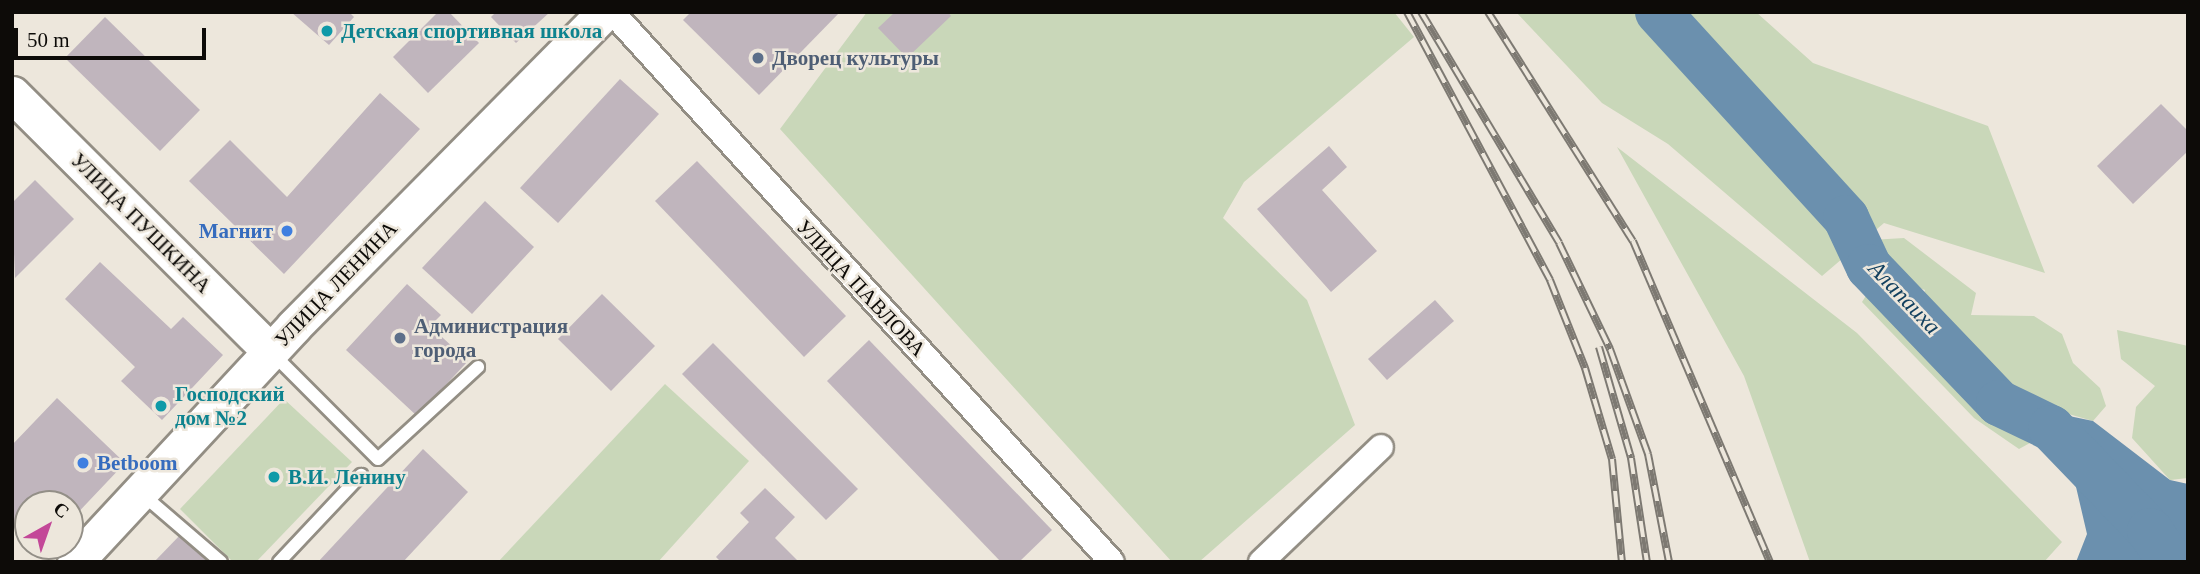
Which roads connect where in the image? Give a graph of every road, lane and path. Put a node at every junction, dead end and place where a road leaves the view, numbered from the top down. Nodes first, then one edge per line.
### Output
1 (605, 12) edge
2 (612, 12) edge
3 (12, 94) edge
4 (270, 351) junction
5 (478, 367) dead end
6 (1381, 447) dead end
7 (361, 475) dead end
8 (142, 494) junction
9 (75, 562) edge
10 (221, 562) edge
11 (279, 562) edge
12 (1112, 562) edge
13 (1261, 562) edge

1 - 4 main road, УЛИЦА ЛЕНИНА
2 - 12 street, УЛИЦА ПАВЛОВА
3 - 4 main road, УЛИЦА ПУШКИНА
4 - 5 lane
4 - 8 main road, УЛИЦА ЛЕНИНА
6 - 13 street
7 - 11 lane
8 - 9 main road, УЛИЦА ЛЕНИНА
8 - 10 lane

